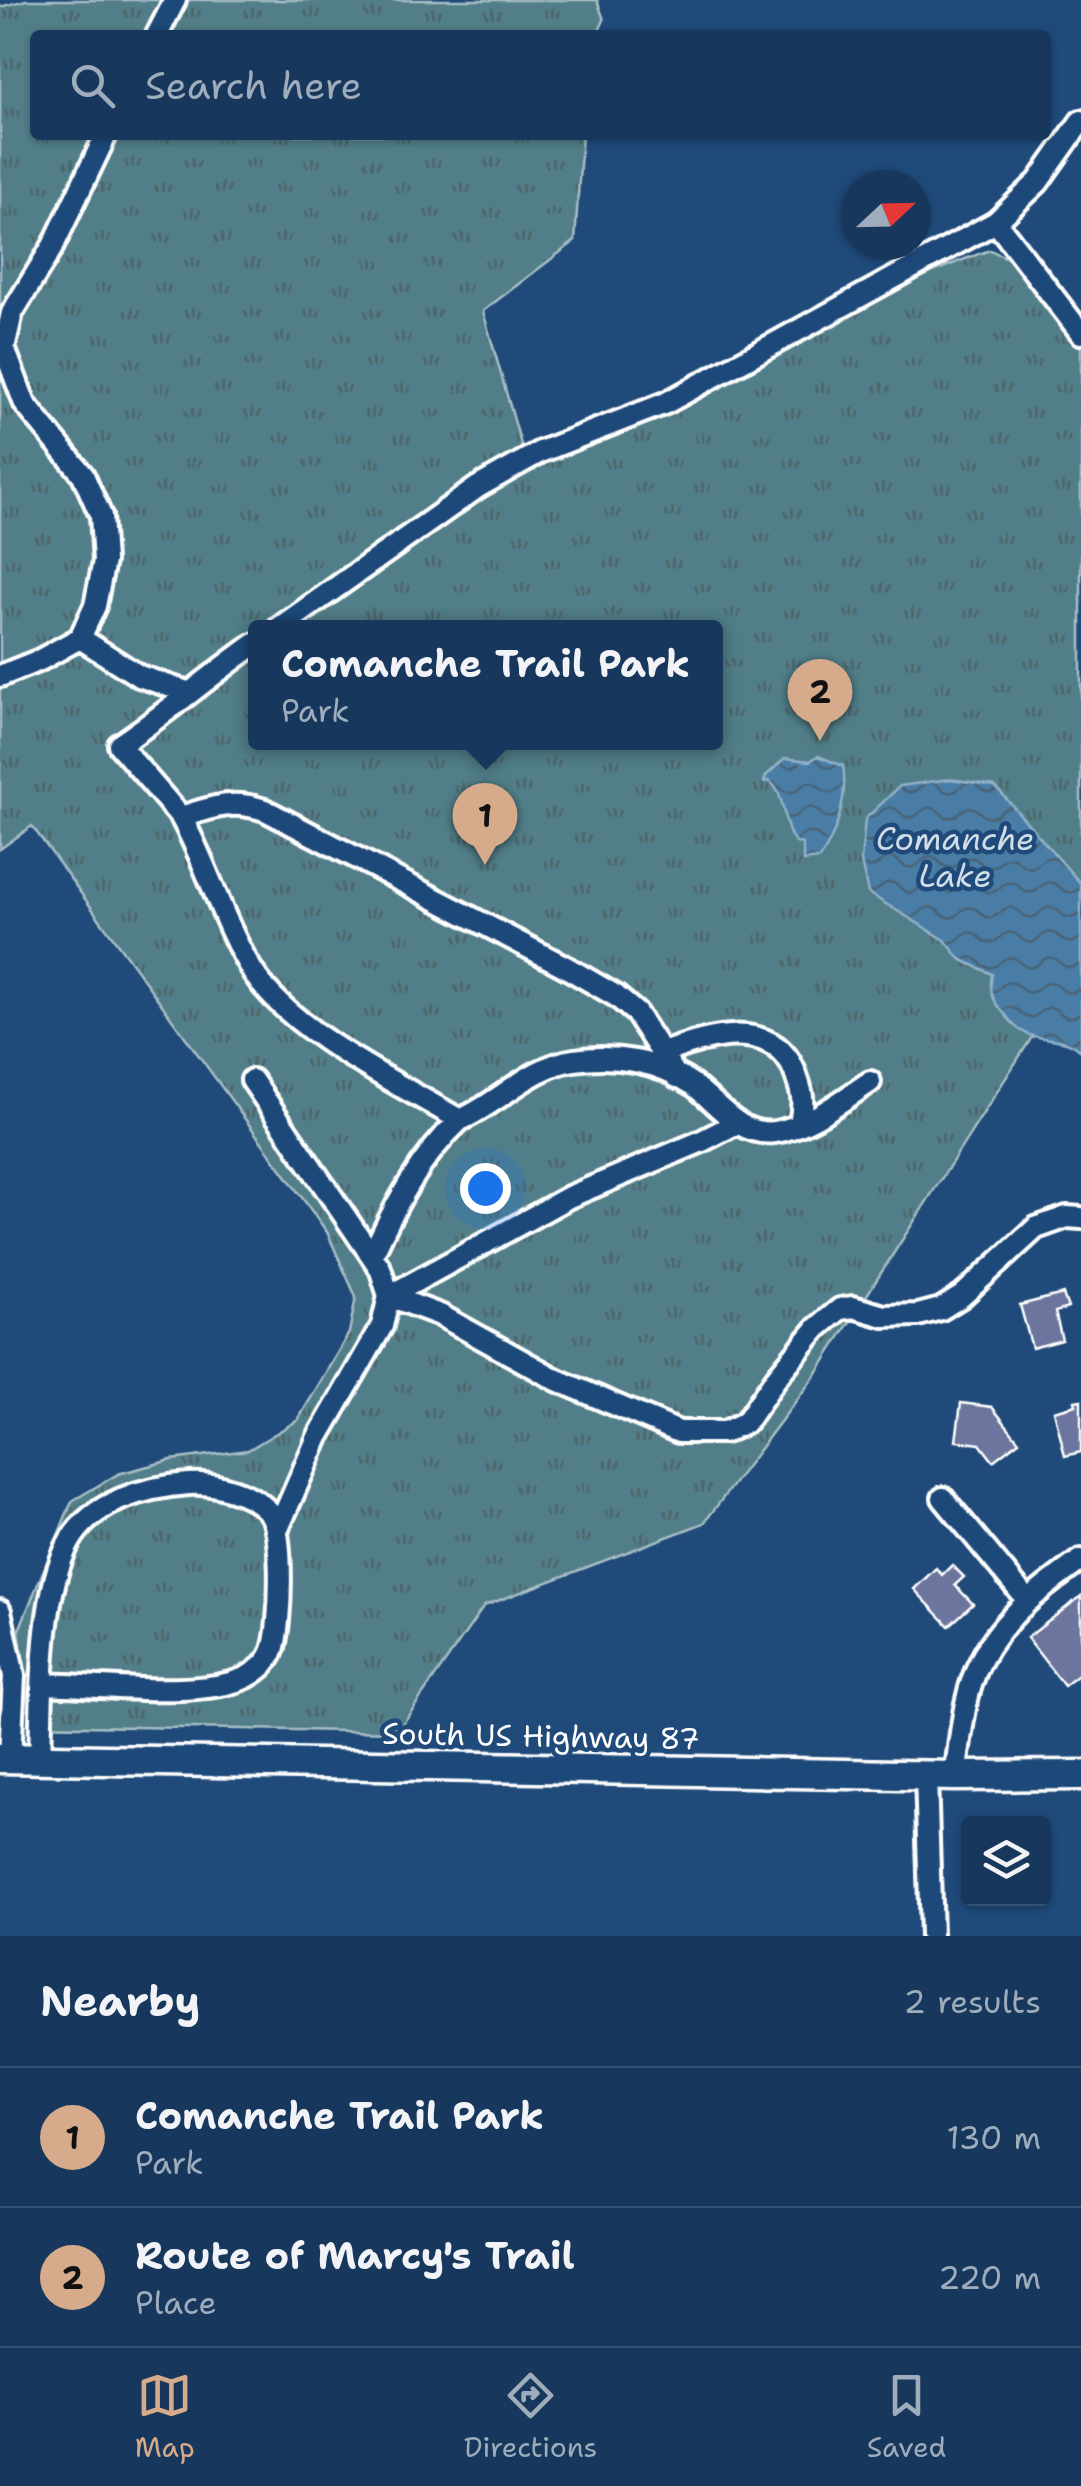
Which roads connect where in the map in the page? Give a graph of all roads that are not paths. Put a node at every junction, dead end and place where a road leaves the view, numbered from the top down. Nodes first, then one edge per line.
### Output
1 (175, 0) edge
2 (160, 30) edge
3 (1081, 122) edge
4 (104, 140) edge
5 (996, 222) junction
6 (1081, 333) edge
7 (289, 620) edge
8 (80, 638) junction
9 (248, 649) edge
10 (0, 676) edge
11 (186, 692) junction
12 (181, 817) junction
13 (662, 1053) junction
14 (678, 1077) junction
15 (252, 1080) dead end
16 (870, 1082) dead end
17 (460, 1120) junction
18 (736, 1122) junction
19 (800, 1123) junction
20 (1081, 1218) edge
21 (372, 1256) junction
22 (388, 1296) junction
23 (943, 1498) dead end
24 (277, 1531) junction
25 (1081, 1560) edge
26 (1028, 1601) junction
27 (0, 1611) edge
28 (43, 1684) junction
29 (5, 1758) edge
30 (40, 1759) junction
31 (926, 1775) junction
32 (1081, 1775) edge
33 (956, 1776) junction
34 (930, 1936) edge

1 - 2 street
3 - 5 street
4 - 8 street
5 - 6 street
5 - 7 street
8 - 10 street
8 - 11 street
9 - 11 street
11 - 12 street
12 - 13 street
12 - 17 street
13 - 14 street
13 - 19 street
14 - 17 street
14 - 18 street
15 - 21 street
16 - 19 street
17 - 21 street
18 - 19 street
18 - 22 street
20 - 22 street
21 - 22 street
22 - 24 street
23 - 26 street
24 - 28 street
24 - 28 street
25 - 26 street
26 - 33 street
27 - 29 street
28 - 30 street
29 - 30 main road, South US Highway 87
30 - 31 main road, South US Highway 87
31 - 33 main road, South US Highway 87
31 - 34 street
32 - 33 main road, South US Highway 87

